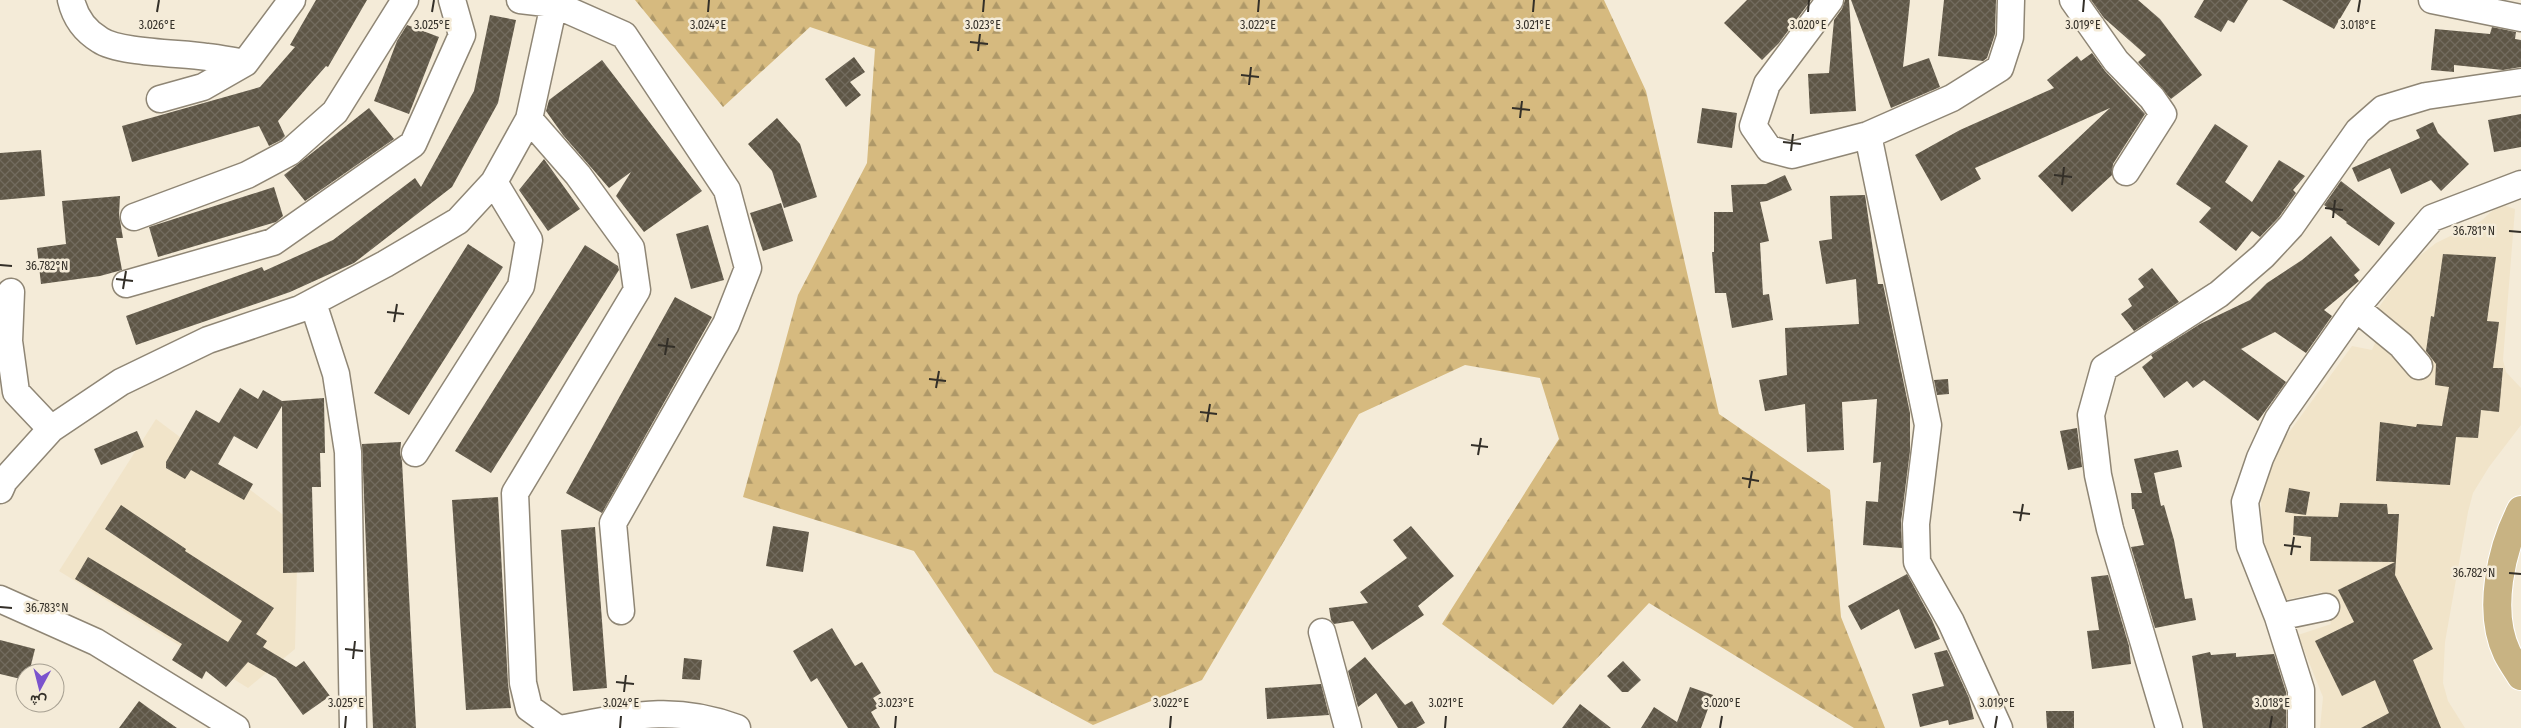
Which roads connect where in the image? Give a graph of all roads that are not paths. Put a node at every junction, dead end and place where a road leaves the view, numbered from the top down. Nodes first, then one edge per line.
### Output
1 (72, 0) edge
2 (292, 0) edge
3 (405, 0) edge
4 (452, 0) edge
5 (520, 0) edge
6 (1830, 0) edge
7 (2011, 0) edge
8 (2073, 0) edge
9 (2432, 0) edge
10 (554, 2) edge
11 (2521, 18) edge
12 (245, 64) junction
13 (2521, 82) edge
14 (160, 98) dead end
15 (529, 118) junction
16 (1868, 134) junction
17 (2126, 172) dead end
18 (494, 182) junction
19 (2521, 184) edge
20 (134, 217) dead end
21 (126, 284) dead end
22 (11, 292) dead end
23 (313, 303) junction
24 (2356, 308) junction
25 (2419, 366) dead end
26 (51, 430) junction
27 (415, 453) dead end
28 (0, 490) edge
29 (2521, 510) edge
30 (0, 599) edge
31 (2326, 607) dead end
32 (621, 611) dead end
33 (2278, 617) junction
34 (1322, 632) dead end
35 (2521, 676) edge
36 (236, 728) edge
37 (353, 728) edge
38 (557, 728) edge
39 (565, 728) edge
40 (737, 728) edge
41 (1348, 728) edge
42 (2000, 728) edge
43 (2169, 728) edge
44 (2301, 728) edge

1 - 12 street
2 - 12 street
3 - 20 street
4 - 21 street
5 - 10 street
6 - 16 street
7 - 16 street
8 - 17 street
9 - 11 street
10 - 15 street
10 - 32 street
12 - 14 street
13 - 43 street
15 - 18 street
15 - 38 street
16 - 42 street
18 - 23 street
18 - 27 street
19 - 24 street
22 - 26 street
23 - 26 street
23 - 37 street
24 - 25 street
24 - 33 street
26 - 28 street
29 - 35 main road
30 - 36 street
31 - 33 street
33 - 44 street
34 - 41 street
39 - 40 street

